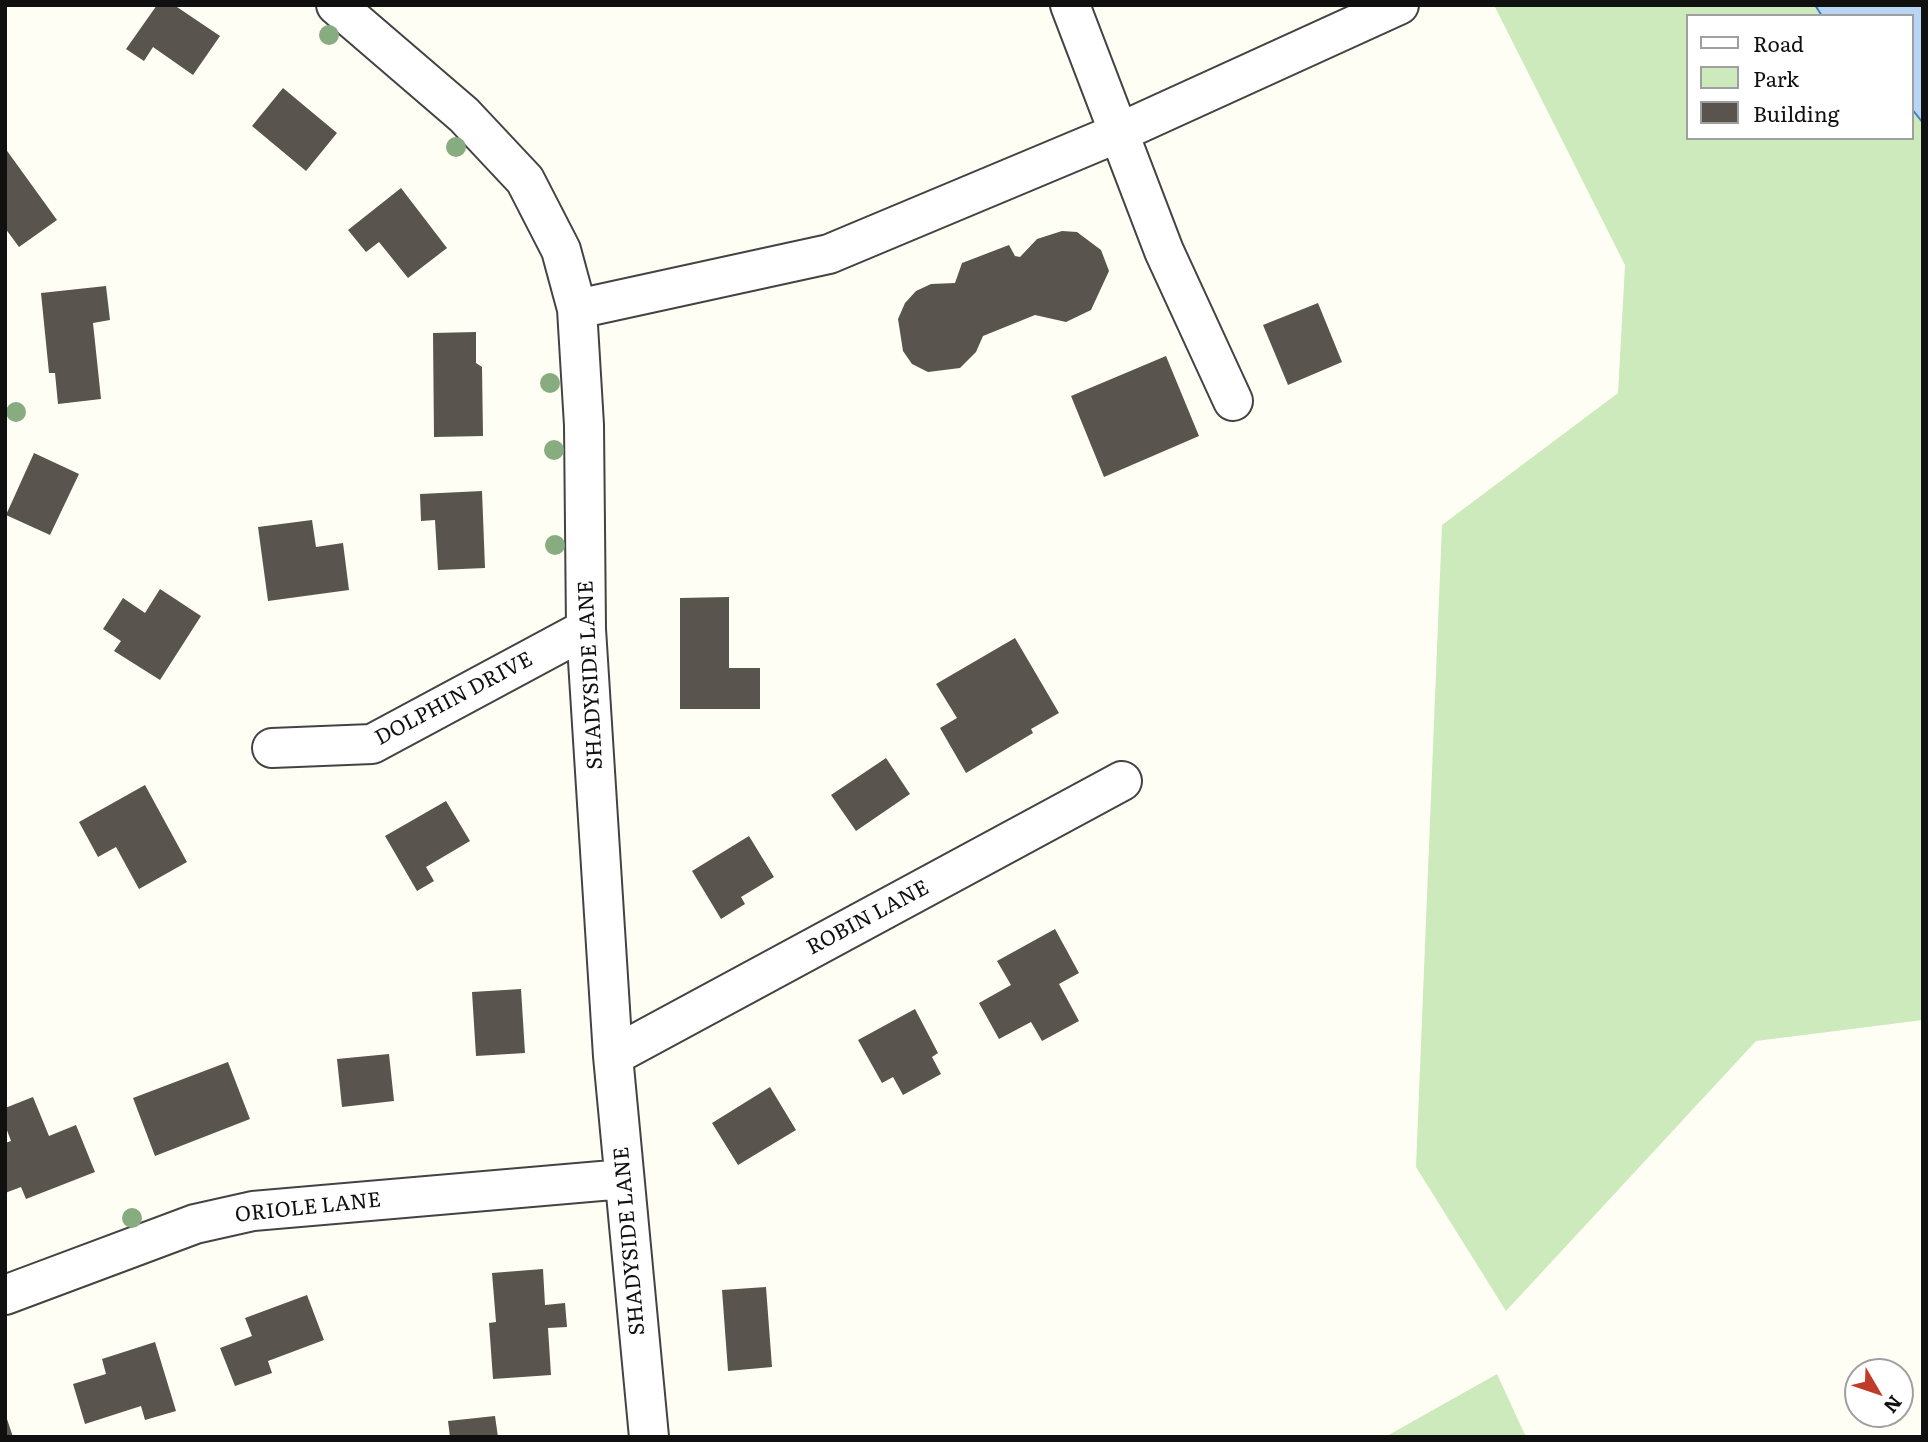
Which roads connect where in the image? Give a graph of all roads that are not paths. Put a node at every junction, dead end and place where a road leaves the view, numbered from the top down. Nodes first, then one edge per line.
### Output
1 (335, 5) edge
2 (1070, 5) edge
3 (1399, 5) edge
4 (1118, 133) junction
5 (577, 309) junction
6 (1233, 401) dead end
7 (586, 629) junction
8 (272, 748) dead end
9 (1122, 781) dead end
10 (613, 1056) junction
11 (624, 1179) junction
12 (5, 1295) edge
13 (649, 1437) edge

1 - 5 street, SHADYSIDE LANE
2 - 4 street
3 - 4 street
4 - 5 street
4 - 6 street
5 - 7 street, SHADYSIDE LANE
7 - 8 street, DOLPHIN DRIVE
7 - 10 street, SHADYSIDE LANE
9 - 10 street, ROBIN LANE
10 - 11 street, SHADYSIDE LANE
11 - 12 street, ORIOLE LANE
11 - 13 street, SHADYSIDE LANE

